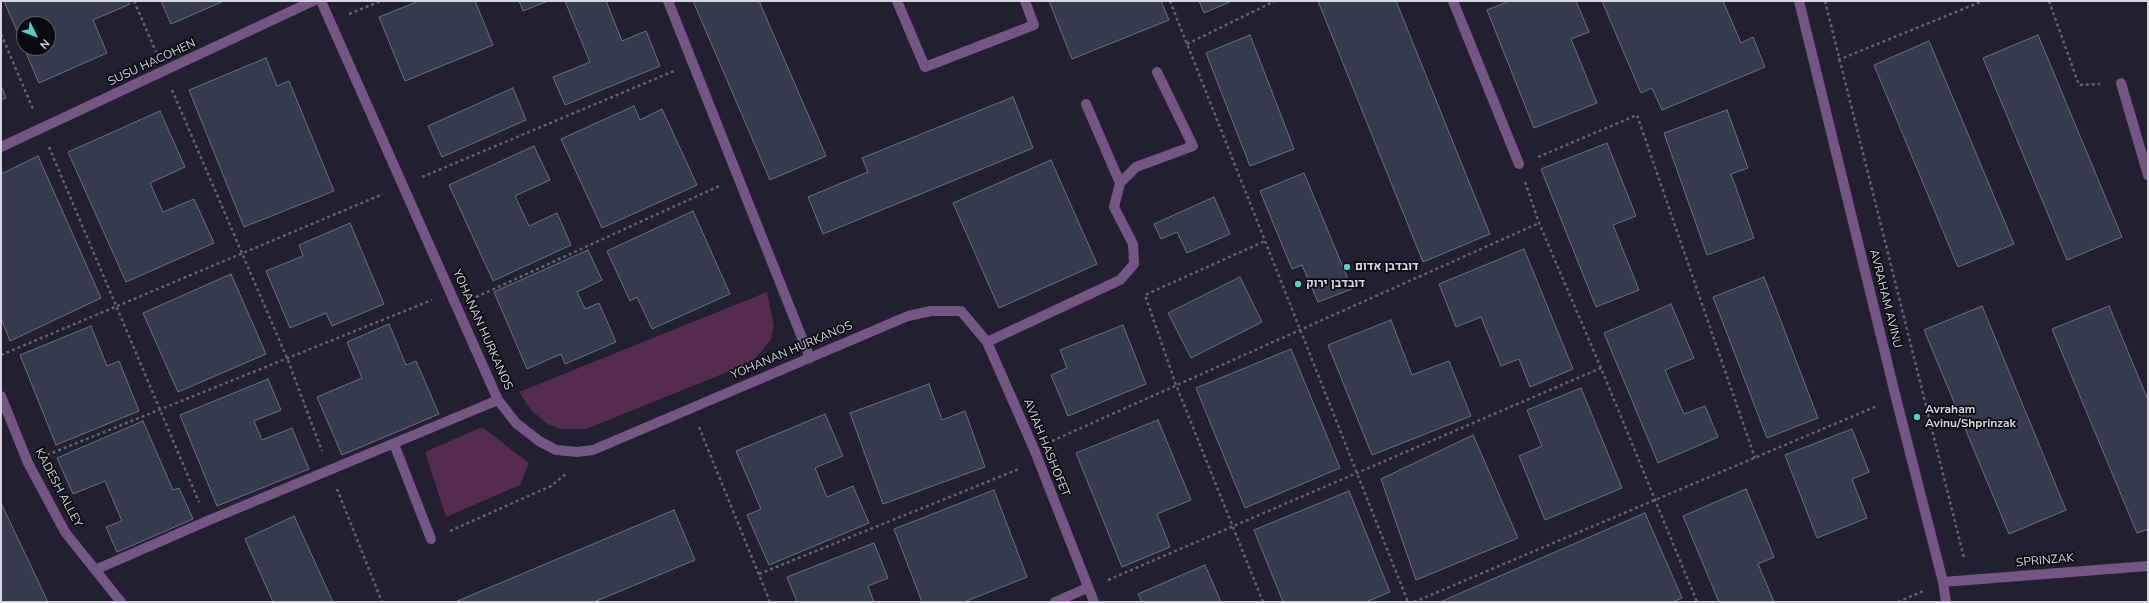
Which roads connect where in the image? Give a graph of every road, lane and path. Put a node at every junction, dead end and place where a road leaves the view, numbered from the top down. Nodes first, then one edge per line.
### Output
1 (134, 1) edge
2 (313, 1) edge
3 (321, 1) edge
4 (381, 1) edge
5 (668, 1) edge
6 (897, 1) edge
7 (1025, 1) edge
8 (1170, 1) edge
9 (1275, 1) edge
10 (1453, 1) edge
11 (1799, 1) edge
12 (1825, 1) edge
13 (1983, 1) edge
14 (2049, 1) edge
15 (330, 21) junction
16 (1, 34) edge
17 (1187, 44) junction
18 (1839, 60) junction
19 (693, 63) junction
20 (1816, 69) junction
21 (164, 72) junction
22 (1157, 72) dead end
23 (2121, 83) joint
24 (1086, 104) dead end
25 (42, 130) junction
26 (1, 147) edge
27 (1519, 164) junction
28 (2148, 175) edge
29 (738, 178) junction
30 (1120, 183) junction
31 (404, 185) junction
32 (1539, 223) junction
33 (1265, 241) junction
34 (242, 253) junction
35 (451, 292) junction
36 (116, 306) junction
37 (458, 306) junction
38 (961, 311) joint
39 (1300, 330) junction
40 (987, 342) junction
41 (1, 355) edge
42 (287, 358) junction
43 (810, 358) junction
44 (1602, 368) junction
45 (1176, 385) junction
46 (1, 396) edge
47 (1896, 398) junction
48 (498, 400) junction
49 (691, 408) junction
50 (160, 410) junction
51 (394, 444) junction
52 (1034, 449) junction
53 (593, 450) junction
54 (1755, 458) junction
55 (1038, 461) junction
56 (28, 463) junction
57 (330, 471) junction
58 (1357, 473) junction
59 (1656, 500) junction
60 (207, 521) junction
61 (1233, 526) junction
62 (432, 539) joint
63 (2148, 566) edge
64 (95, 570) junction
65 (759, 574) junction
66 (1970, 580) junction
67 (1943, 582) junction
68 (1087, 588) junction
69 (121, 602) edge
70 (382, 602) edge
71 (770, 602) edge
72 (1054, 602) edge
73 (1094, 602) edge
74 (1264, 602) edge
75 (1408, 602) edge
76 (1414, 602) edge
77 (1697, 602) edge
78 (1898, 602) edge
79 (1946, 602) edge

1 - 21 path
2 - 21 street, SUSU HACOHEN
3 - 15 street, YOHANAN HURKANOS
4 - 15 path
5 - 19 street
6 - 7 street
8 - 17 path
9 - 17 path
10 - 27 street
11 - 20 street, AVRAHAM AVINU
12 - 18 path
13 - 18 path
14 - 23 path
15 - 31 street, YOHANAN HURKANOS
16 - 25 path
17 - 33 path
18 - 20 path
18 - 66 path
19 - 29 street
19 - 31 path
20 - 47 street, AVRAHAM AVINU
21 - 25 street, SUSU HACOHEN
21 - 34 path
22 - 30 street
23 - 28 street
24 - 30 street
25 - 26 street, SUSU HACOHEN
25 - 36 path
27 - 32 path
27 - 54 path
29 - 37 path
29 - 43 street
30 - 40 street
31 - 34 path
31 - 35 street, YOHANAN HURKANOS
32 - 39 path
32 - 44 path
33 - 39 path
33 - 45 path
34 - 36 path
34 - 42 path
35 - 37 street, YOHANAN HURKANOS
35 - 42 path
36 - 41 path
36 - 50 path
37 - 48 street, YOHANAN HURKANOS
38 - 40 street, AVIAH HASHOFET
38 - 43 street, YOHANAN HURKANOS
39 - 45 path
39 - 58 path
40 - 52 street, AVIAH HASHOFET
42 - 50 path
42 - 57 path
43 - 49 street, YOHANAN HURKANOS
44 - 58 path
44 - 59 path
45 - 52 path
45 - 61 path
46 - 56 street, KADESH ALLEY
47 - 54 path
47 - 67 street, AVRAHAM AVINU
48 - 51 street
48 - 53 street, YOHANAN HURKANOS
49 - 53 street, YOHANAN HURKANOS
49 - 65 path
50 - 56 path
50 - 60 path
51 - 57 street
51 - 62 street
52 - 55 street, AVIAH HASHOFET
53 - 62 path
54 - 59 path
55 - 65 path
55 - 68 street, AVIAH HASHOFET
56 - 64 street, KADESH ALLEY
57 - 60 street
57 - 70 path
58 - 61 path
58 - 75 path
59 - 76 path
59 - 77 path
60 - 64 street
61 - 68 path
61 - 74 path
63 - 66 street, SPRINZAK
64 - 69 street, KADESH ALLEY
65 - 71 path
66 - 67 street, SPRINZAK
67 - 78 path
67 - 79 street, AVRAHAM AVINU
68 - 72 street
68 - 73 street, AVIAH HASHOFET

